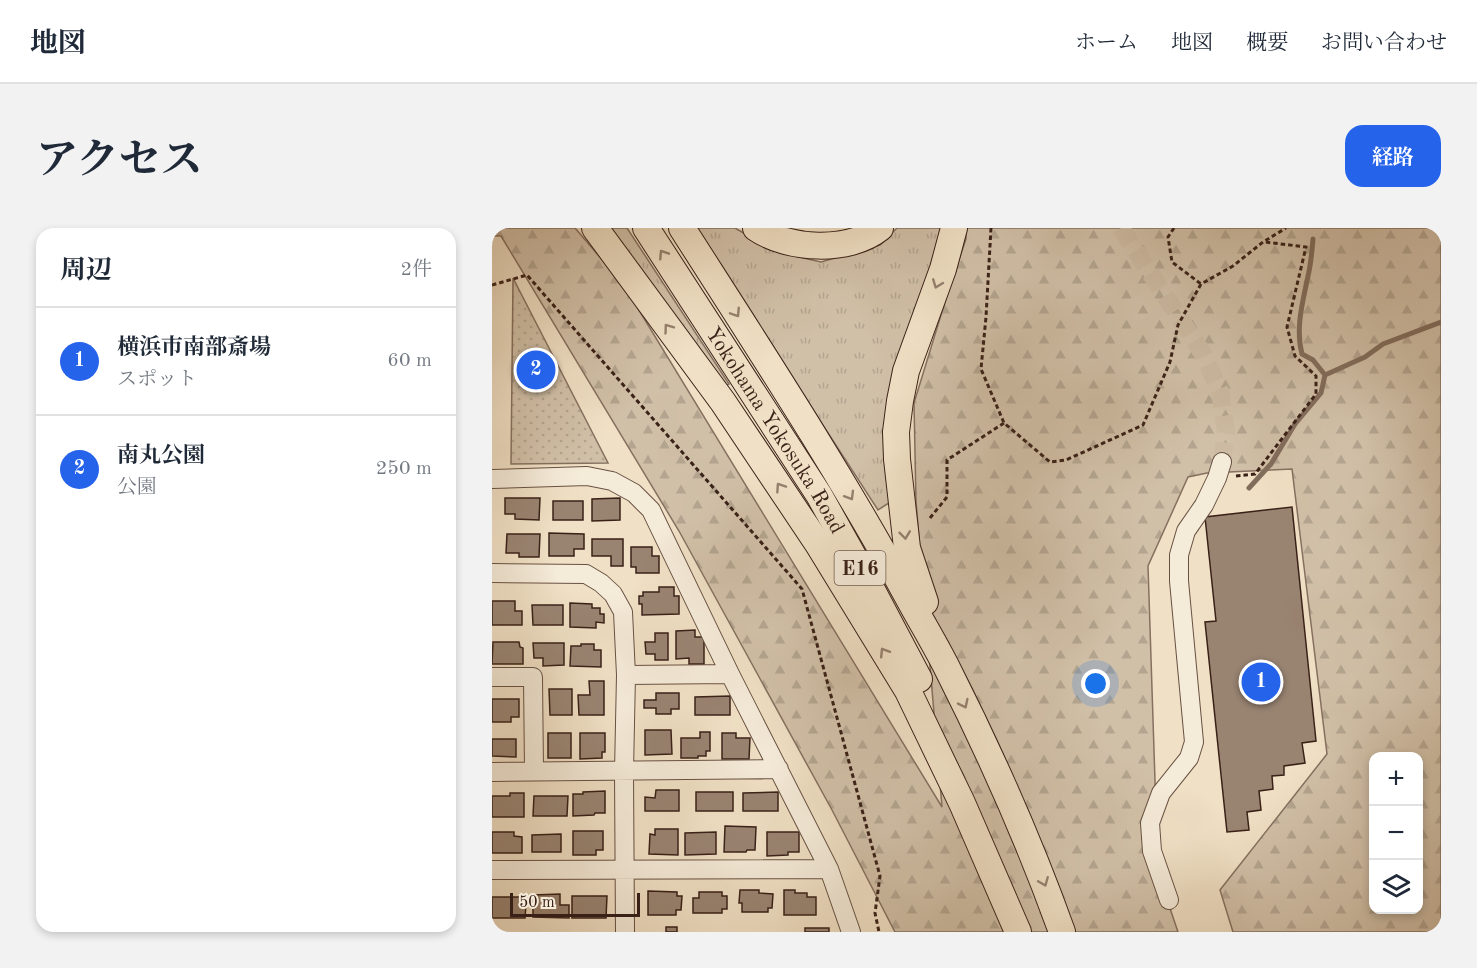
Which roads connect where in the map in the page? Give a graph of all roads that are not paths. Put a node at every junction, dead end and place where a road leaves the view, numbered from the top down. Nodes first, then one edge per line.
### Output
1 (595, 228) edge
2 (646, 228) edge
3 (682, 228) edge
4 (756, 228) edge
5 (880, 228) edge
6 (954, 228) edge
7 (1218, 475) tunnel mouth
8 (492, 479) edge
9 (492, 573) edge
10 (948, 669) junction
11 (730, 674) junction
12 (626, 675) junction
13 (492, 676) edge
14 (779, 770) junction
15 (534, 771) junction
16 (492, 772) edge
17 (624, 772) junction
18 (829, 869) junction
19 (492, 870) edge
20 (625, 870) junction
21 (1169, 900) dead end
22 (625, 932) edge
23 (851, 932) edge
24 (1018, 932) edge
25 (1030, 932) edge
26 (1062, 932) edge

24 -> 1 highway
25 -> 2 highway, Yokohama Yokosuka Road / E16
3 -> 10 highway, Yokohama Yokosuka Road / E16
4 - 5 highway
6 -> 10 highway
7 - 21 street
8 - 11 street
9 - 12 street
10 -> 26 highway, Yokohama Yokosuka Road / E16
11 - 12 street
11 - 14 street
12 - 17 street
13 - 15 street
14 - 17 street
14 - 18 street
15 - 16 street
15 - 17 street
17 - 20 street
18 - 20 street
18 - 23 street
19 - 20 street
20 - 22 street

